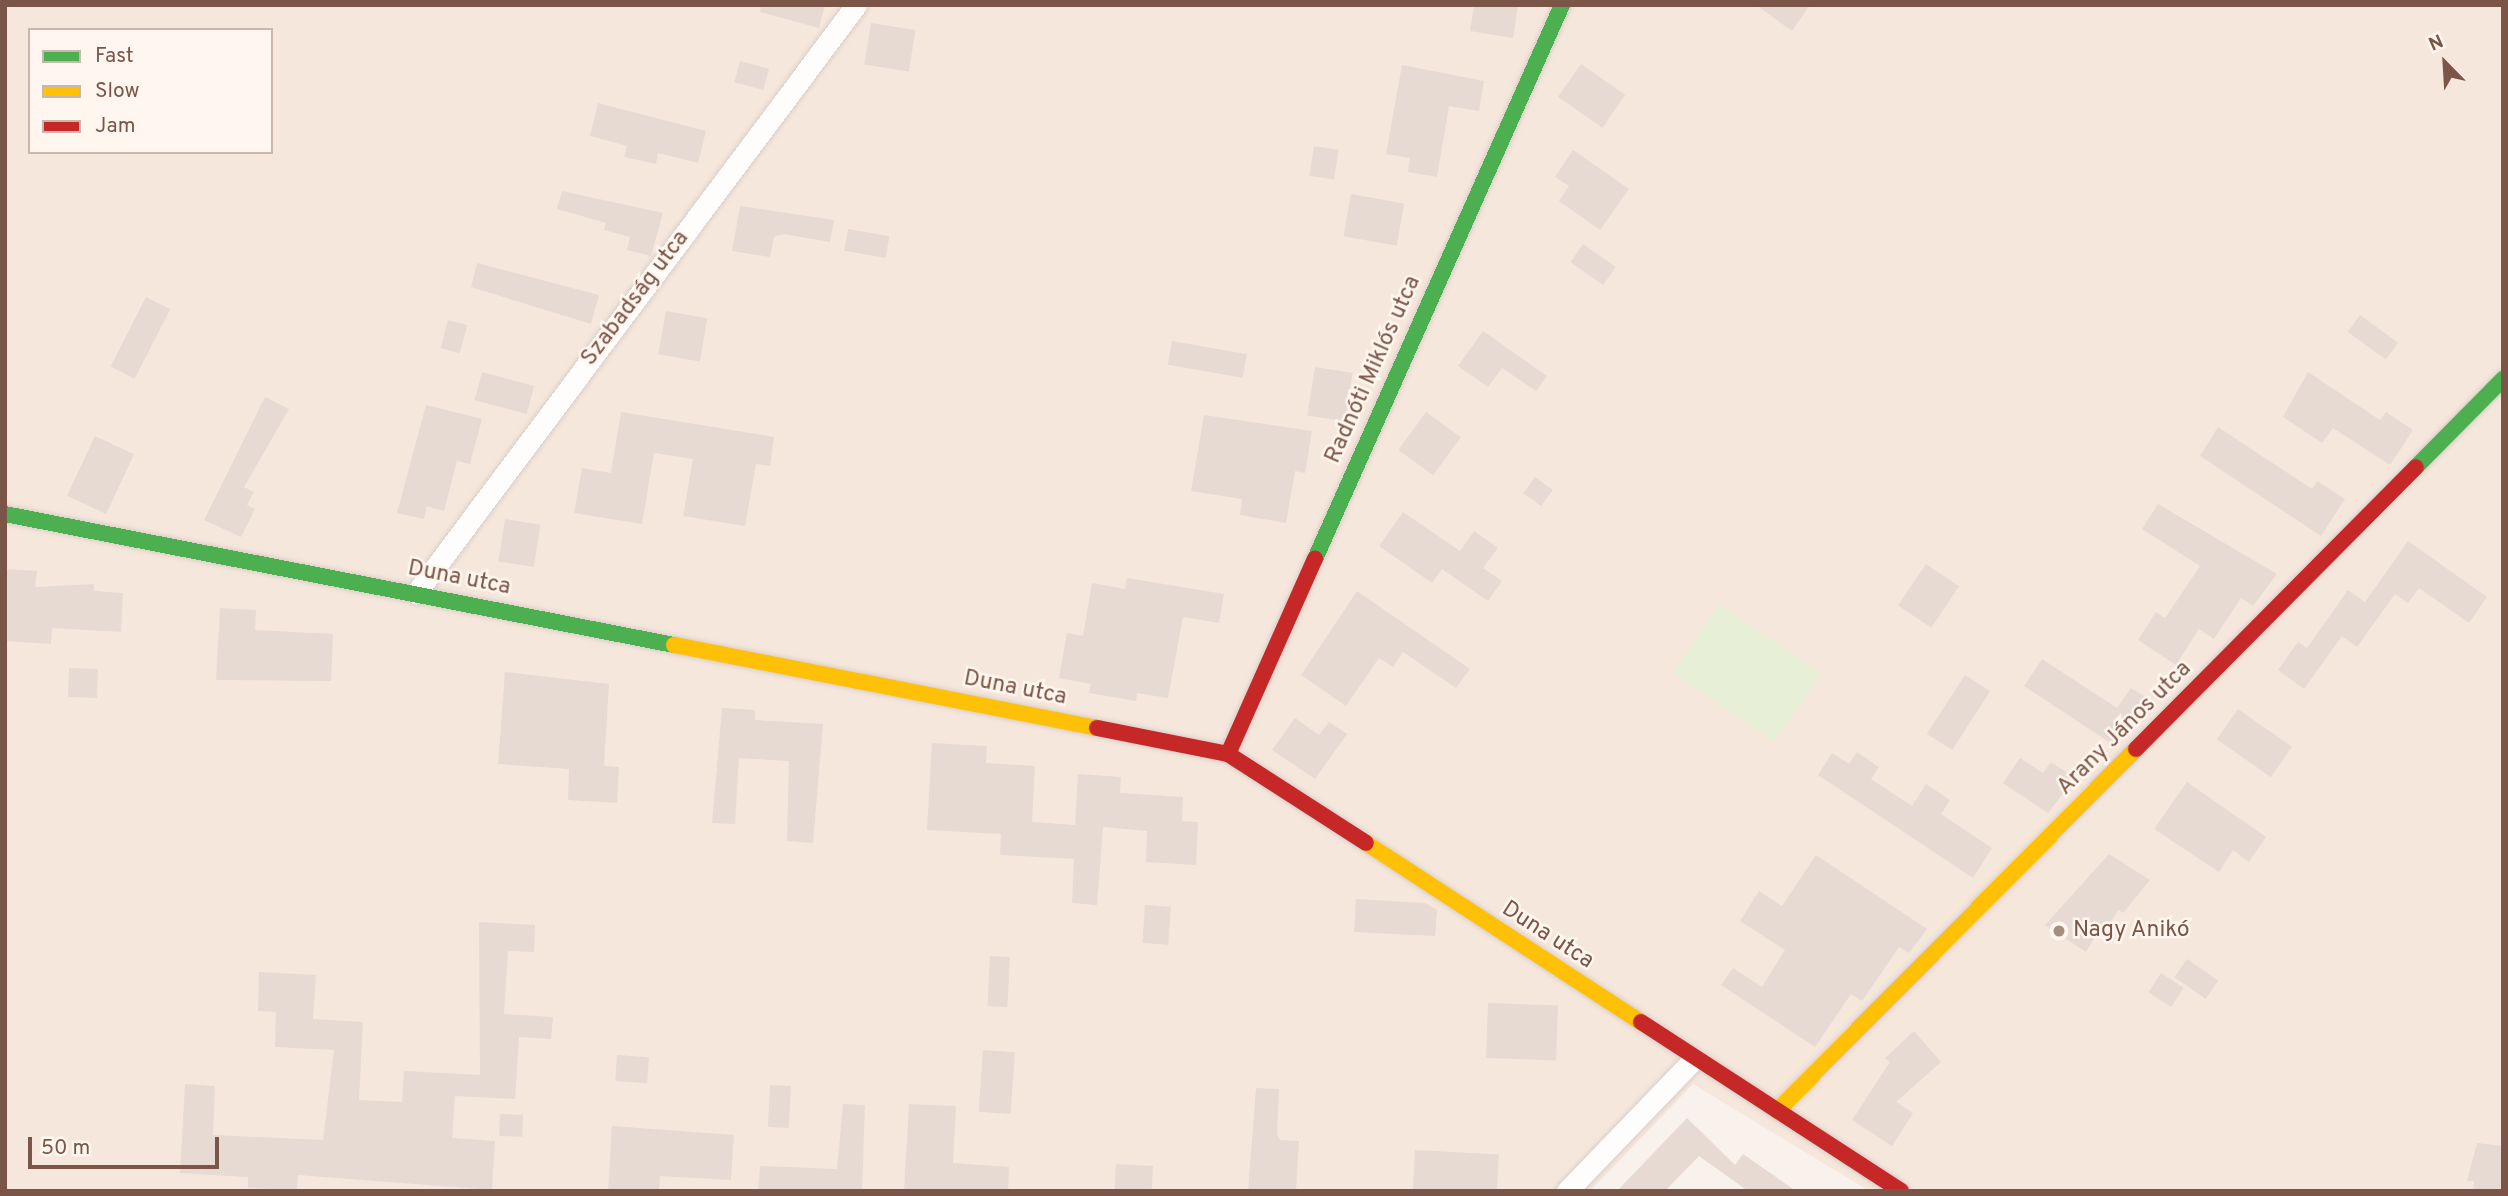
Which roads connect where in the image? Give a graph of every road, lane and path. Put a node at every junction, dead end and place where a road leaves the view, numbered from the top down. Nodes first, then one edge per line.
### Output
1 (856, 5) edge
2 (1562, 5) edge
3 (2503, 379) edge
4 (5, 514) edge
5 (416, 593) junction
6 (1228, 754) junction
7 (1693, 1060) junction
8 (1777, 1111) junction
9 (1567, 1191) edge
10 (1901, 1191) edge

1 - 5 street, Szabadság utca
2 - 6 street, Radnóti Miklós utca
3 - 8 street, Arany János utca
4 - 5 street, Duna utca
5 - 6 street, Duna utca
6 - 7 street, Duna utca
7 - 8 street, Duna utca
7 - 9 street
8 - 10 street, Duna utca

